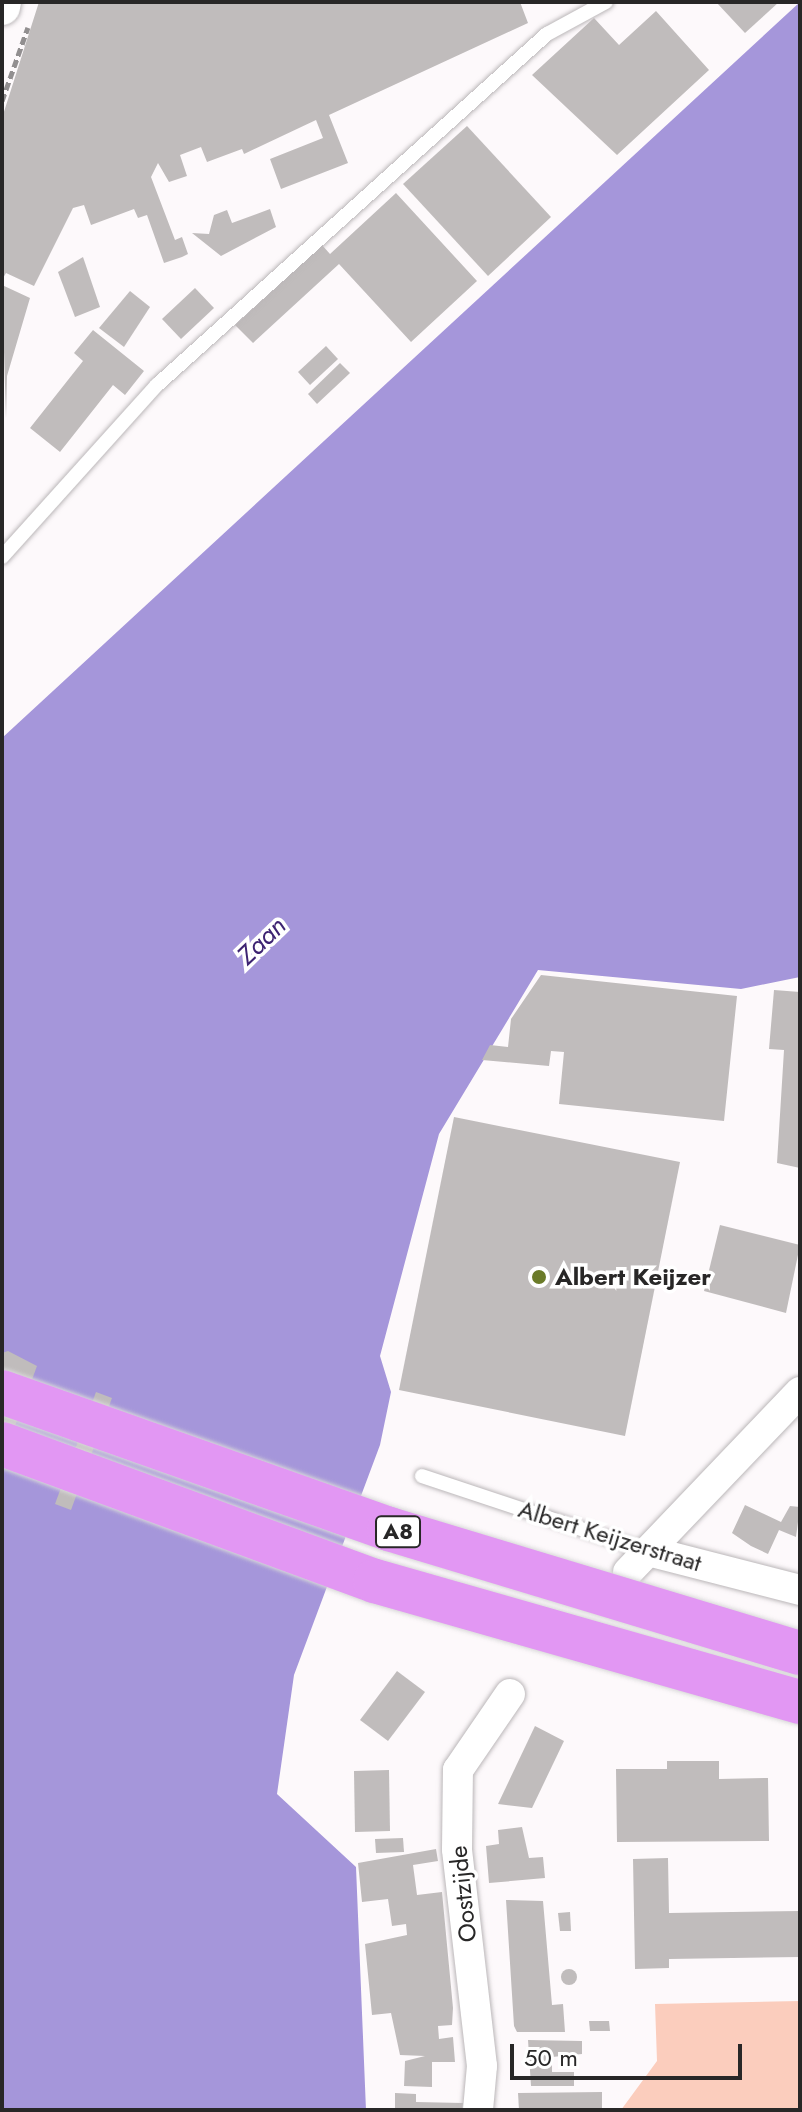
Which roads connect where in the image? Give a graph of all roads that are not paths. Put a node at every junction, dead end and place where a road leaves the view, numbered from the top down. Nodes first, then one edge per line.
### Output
1 (606, 2) edge
2 (2, 557) edge
3 (2, 1392) edge
4 (800, 1392) edge
5 (2, 1444) edge
6 (422, 1476) dead end
7 (638, 1562) junction
8 (800, 1590) edge
9 (800, 1653) edge
10 (510, 1694) dead end
11 (800, 1702) edge
12 (478, 2110) edge

1 - 2 lane
3 - 9 highway, A8, bridge
4 - 7 street
5 - 11 highway, A8, bridge
6 - 7 lane, Albert Keijzerstraat
7 - 8 street, Albert Keijzerstraat
10 - 12 street, Oostzijde

